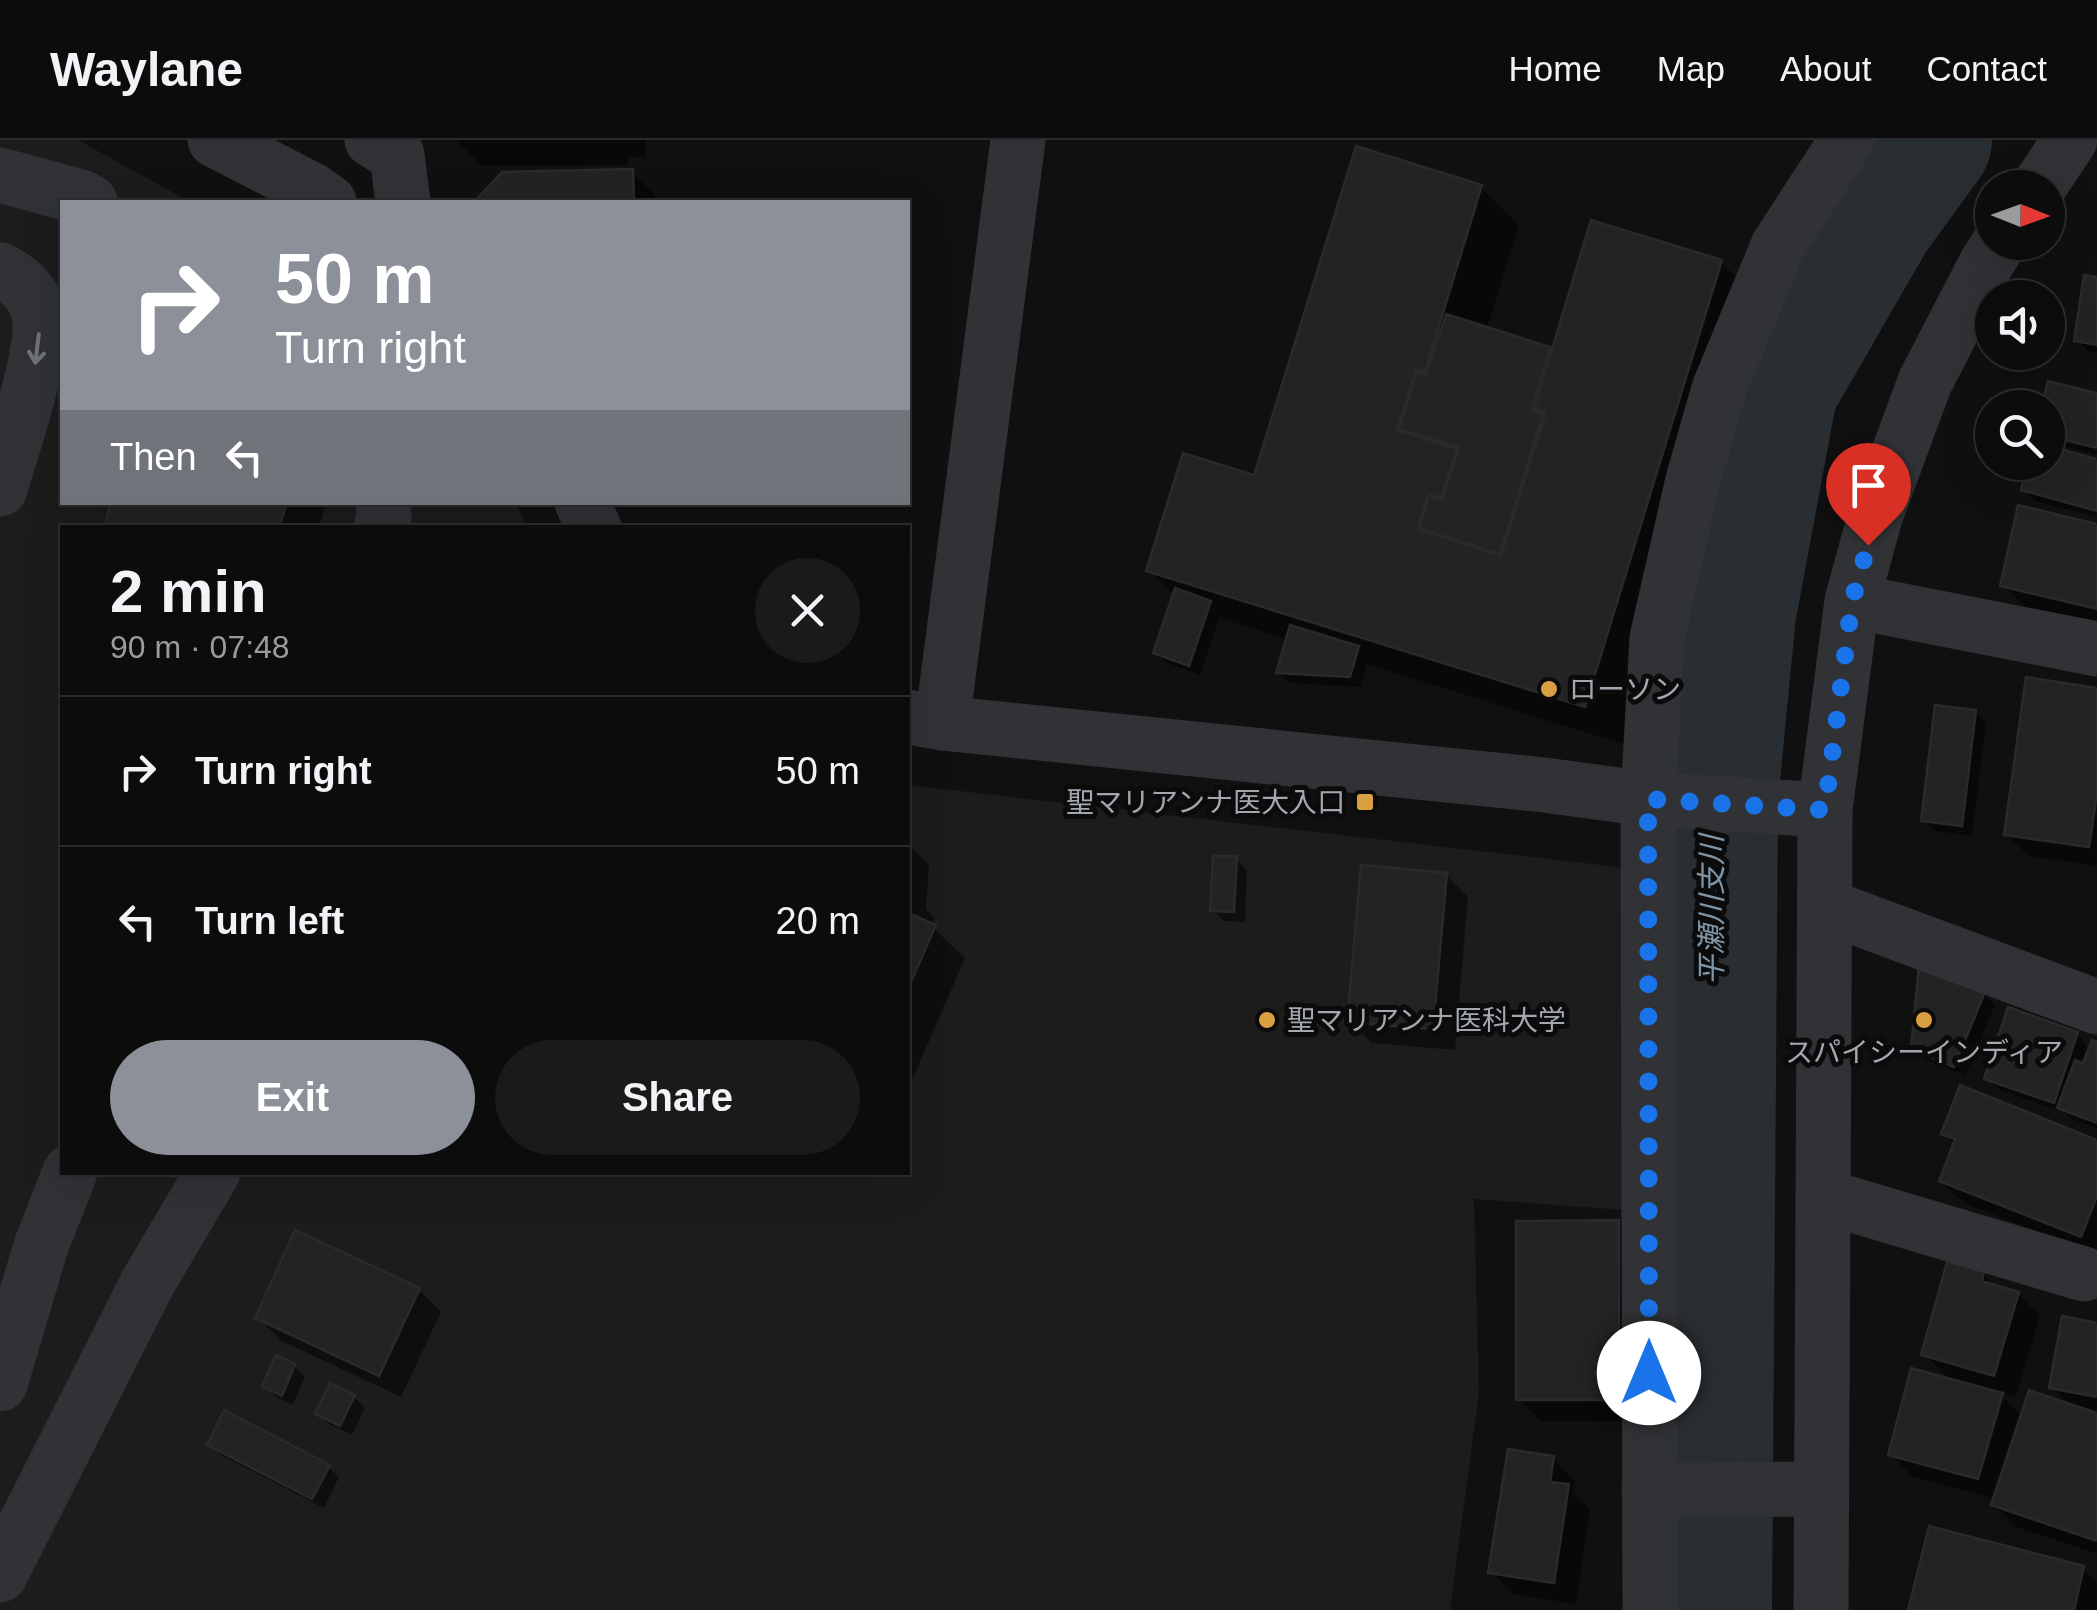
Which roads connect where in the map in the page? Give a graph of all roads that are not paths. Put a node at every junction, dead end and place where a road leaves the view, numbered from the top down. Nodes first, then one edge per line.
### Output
1 (215, 140) edge
2 (372, 140) edge
3 (1018, 140) edge
4 (1847, 140) edge
5 (2070, 140) edge
6 (2050, 170) edge
7 (0, 175) edge
8 (86, 200) edge
9 (326, 200) edge
10 (403, 200) edge
11 (1989, 260) edge
12 (0, 270) edge
13 (0, 489) edge
14 (1852, 601) junction
15 (2097, 649) edge
16 (924, 720) edge
17 (1666, 800) junction
18 (1825, 810) junction
19 (1825, 906) junction
20 (2097, 1007) edge
21 (69, 1175) edge
22 (212, 1175) edge
23 (1823, 1196) junction
24 (2084, 1274) dead end
25 (0, 1384) edge
26 (1822, 1488) junction
27 (1662, 1489) junction
28 (0, 1575) edge
29 (1650, 1610) edge
30 (1820, 1610) edge

1 - 9 street
2 - 10 street
3 - 16 street
4 - 17 street
5 - 6 street
7 - 8 street
11 - 14 street
12 -> 13 street
14 - 15 street
14 - 18 street
16 - 17 street
17 - 18 street
17 - 27 street
18 - 19 street
19 - 20 street
19 - 23 street
21 - 25 street
22 - 28 street
23 - 24 street
23 - 26 street
26 - 27 street
26 - 30 street
27 - 29 street

